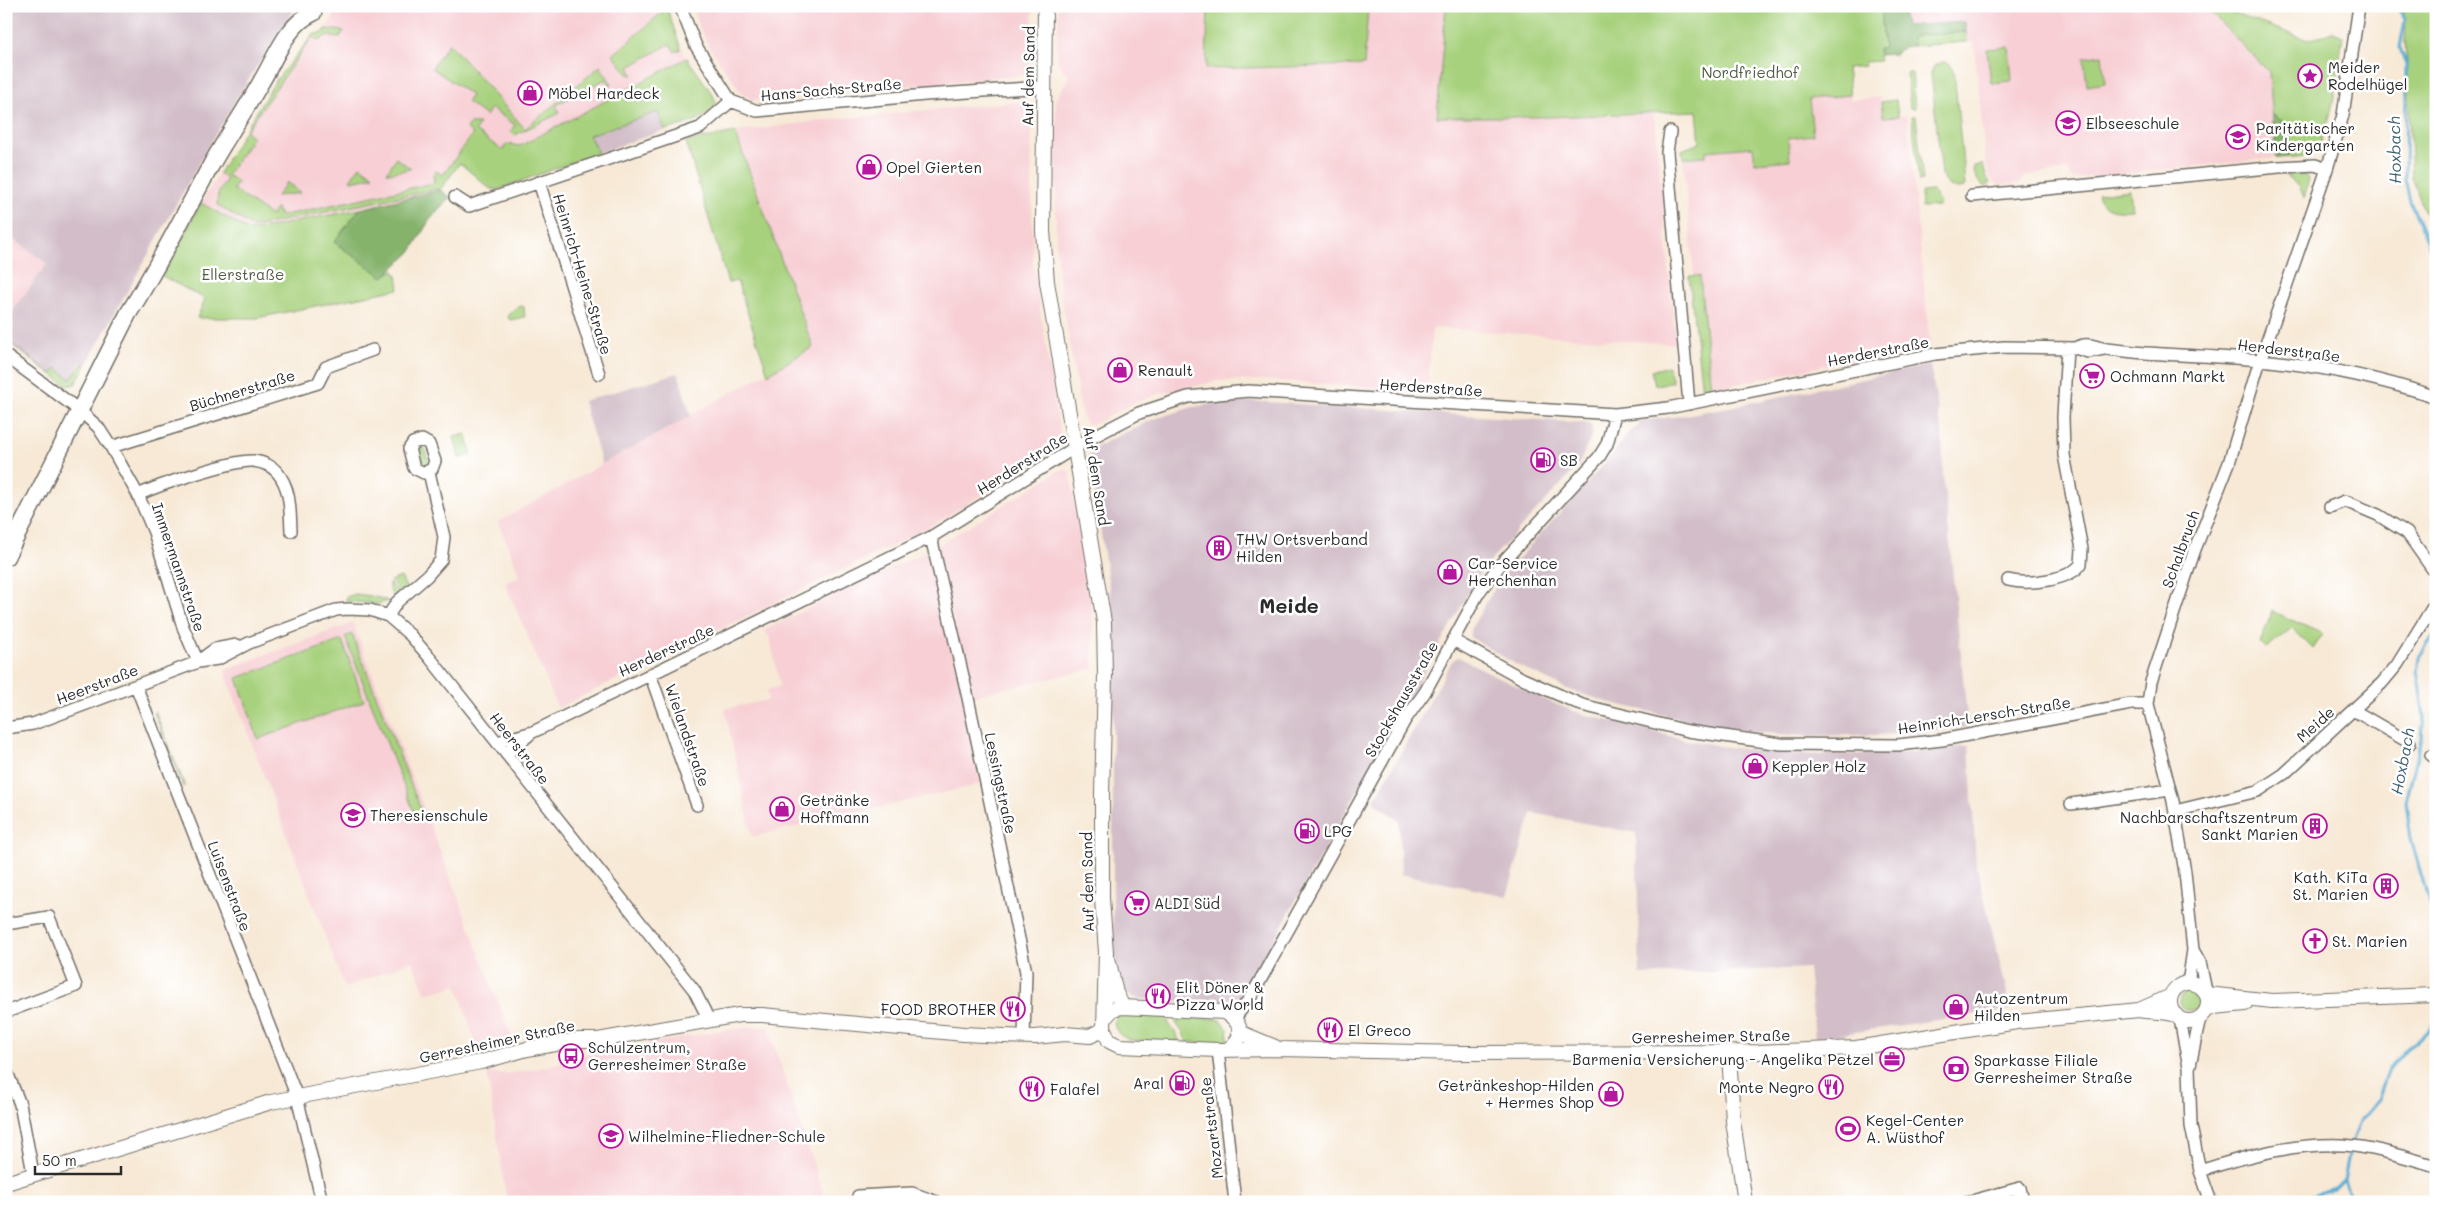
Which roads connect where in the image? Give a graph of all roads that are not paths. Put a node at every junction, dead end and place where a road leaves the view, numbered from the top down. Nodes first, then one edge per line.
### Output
1 (680, 6) edge
2 (1045, 6) edge
3 (2359, 7) edge
4 (316, 10) edge
5 (1044, 87) junction
6 (731, 101) junction
7 (1670, 132) dead end
8 (2327, 169) junction
9 (539, 182) junction
10 (1972, 196) dead end
11 (456, 197) dead end
12 (2071, 348) junction
13 (373, 350) dead end
14 (6, 356) edge
15 (2261, 360) junction
16 (598, 374) dead end
17 (2436, 399) edge
18 (1689, 404) junction
19 (80, 410) junction
20 (1616, 414) junction
21 (111, 446) junction
22 (1076, 448) junction
23 (429, 472) dead end
24 (138, 495) junction
25 (2330, 508) dead end
26 (291, 531) dead end
27 (931, 537) junction
28 (6, 557) edge
29 (2436, 574) edge
30 (2008, 580) dead end
31 (2436, 602) edge
32 (388, 616) junction
33 (1453, 640) junction
34 (198, 662) junction
35 (650, 674) junction
36 (136, 686) junction
37 (2148, 704) junction
38 (2353, 710) junction
39 (6, 728) edge
40 (533, 732) junction
41 (497, 742) junction
42 (2410, 743) dead end
43 (506, 754) junction
44 (2170, 790) junction
45 (2071, 804) dead end
46 (697, 805) dead end
47 (2175, 810) junction
48 (6, 924) edge
49 (2193, 950) junction
50 (1106, 952) junction
51 (2185, 983) junction
52 (2206, 993) junction
53 (2434, 995) edge
54 (2171, 996) junction
55 (2272, 1001) junction
56 (1123, 1007) junction
57 (2139, 1010) junction
58 (6, 1012) edge
59 (2204, 1014) junction
60 (2178, 1017) junction
61 (1235, 1018) junction
62 (709, 1020) junction
63 (1106, 1030) junction
64 (1239, 1032) junction
65 (1030, 1037) junction
66 (1280, 1049) junction
67 (1223, 1050) junction
68 (1729, 1053) junction
69 (2189, 1067) junction
70 (6, 1070) edge
71 (297, 1097) junction
72 (2436, 1166) edge
73 (2200, 1171) junction
74 (33, 1173) junction
75 (6, 1183) edge
76 (858, 1196) dead end
77 (322, 1202) edge
78 (937, 1202) edge
79 (1235, 1202) edge
80 (1745, 1202) edge
81 (1968, 1202) edge
82 (2023, 1202) edge
83 (2211, 1202) edge

1 - 6 street
2 - 5 street, Auf dem Sand
3 - 8 street, Schalbruch
4 - 19 main road
5 - 6 street, Hans-Sachs-Straße
5 - 22 street, Auf dem Sand
6 - 9 street, Heinrich-Heine-Straße
7 - 18 street
8 - 10 street
8 - 15 street, Schalbruch
9 - 11 street, Heinrich-Heine-Straße
9 - 16 street, Heinrich-Heine-Straße
12 - 15 street, Herderstraße
12 - 18 street, Herderstraße
12 - 30 street
13 - 21 street, Büchnerstraße
14 - 19 street, Immermannstraße
15 - 17 street, Herderstraße
15 - 37 street, Schalbruch
18 - 20 street, Herderstraße
19 - 21 street, Immermannstraße
19 - 28 main road
20 - 22 street, Herderstraße
20 - 33 street, Stockshausstraße
21 - 24 street, Immermannstraße
22 - 27 street, Herderstraße
22 - 50 street, Auf dem Sand
23 - 32 street
24 - 26 street
24 - 34 street, Immermannstraße
25 - 29 street
27 - 35 street, Herderstraße
27 - 65 street, Lessingstraße
31 - 38 street, Meide
32 - 34 street, Heerstraße
32 - 41 street, Heerstraße
33 - 37 street, Heinrich-Lersch-Straße
33 - 61 street, Stockshausstraße
34 - 36 street, Heerstraße
35 - 40 street, Herderstraße
35 - 46 street, Wielandstraße
36 - 39 street, Heerstraße
36 - 71 street, Luisenstraße
37 - 44 street, Schalbruch
38 - 42 street
38 - 47 street, Meide
40 - 41 street, Herderstraße
40 - 43 street, Herderstraße
41 - 43 street, Heerstraße
43 - 62 street, Heerstraße
44 - 45 street
44 - 47 street, Schalbruch
47 - 49 street, Schalbruch
48 - 58 street
49 - 51 street, Schalbruch
49 - 52 street, Schalbruch
50 - 56 street, Auf dem Sand
50 - 63 street, Auf dem Sand
51 - 52 street
51 - 54 street
52 - 55 street
52 - 59 street
53 - 55 street
54 - 57 street, Gerresheimer Straße
54 - 60 street
55 - 59 street
56 - 61 street
56 - 63 street, Gerresheimer Straße
57 - 60 street, Gerresheimer Straße
57 - 68 street, Gerresheimer Straße
59 - 60 street
59 - 69 street
60 - 69 street
61 - 64 street
62 - 65 street, Gerresheimer Straße
62 - 71 street, Gerresheimer Straße
63 - 65 street, Gerresheimer Straße
63 - 67 street, Gerresheimer Straße
64 - 66 street, Gerresheimer Straße
64 - 67 street
66 - 67 street, Gerresheimer Straße
66 - 68 street, Gerresheimer Straße
67 - 79 street, Mozartstraße
68 - 80 street
69 - 73 street
70 - 74 street
71 - 74 street, Gerresheimer Straße
71 - 77 street, Luisenstraße
72 - 73 street
73 - 83 street
74 - 75 street, Gerresheimer Straße
76 - 78 street
81 - 82 street

